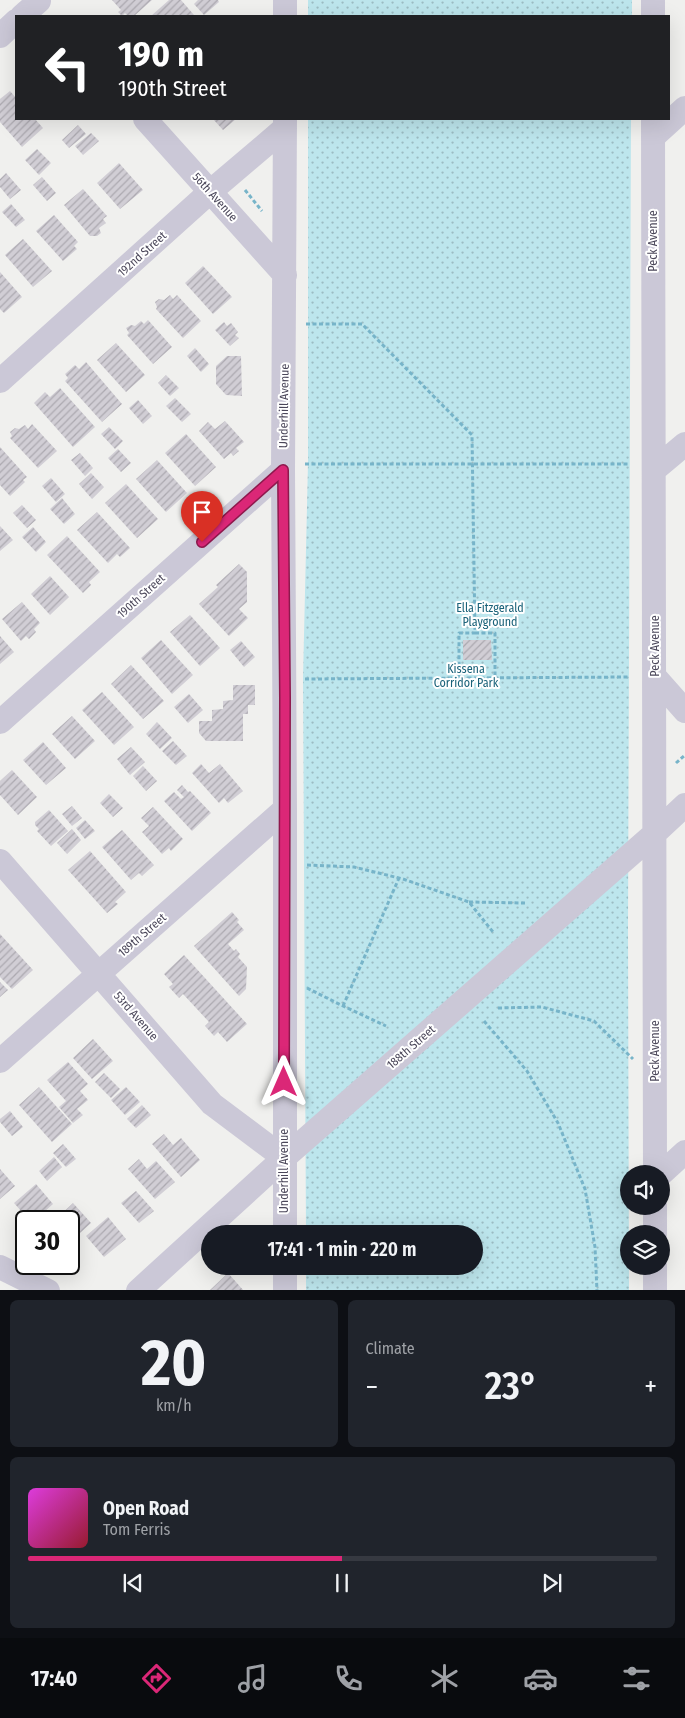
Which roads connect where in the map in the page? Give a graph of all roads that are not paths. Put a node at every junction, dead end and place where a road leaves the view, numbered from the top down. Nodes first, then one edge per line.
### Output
1 (285, 0) edge
2 (653, 0) edge
3 (285, 15) edge
4 (653, 15) edge
5 (15, 22) edge
6 (0, 36) edge
7 (685, 108) edge
8 (670, 117) edge
9 (146, 120) edge
10 (666, 120) edge
11 (285, 124) edge
12 (653, 128) edge
13 (211, 191) junction
14 (285, 275) junction
15 (0, 381) edge
16 (685, 444) edge
17 (294, 467) junction
18 (654, 470) junction
19 (655, 677) junction
20 (685, 711) edge
21 (0, 722) edge
22 (685, 805) edge
23 (286, 809) junction
24 (654, 834) junction
25 (0, 861) edge
26 (99, 974) junction
27 (0, 1061) edge
28 (685, 1152) edge
29 (284, 1158) junction
30 (655, 1165) edge
31 (670, 1165) edge
32 (285, 1225) edge
33 (0, 1267) edge
34 (285, 1275) edge
35 (655, 1275) edge
36 (48, 1290) edge
37 (138, 1290) edge
38 (285, 1290) edge
39 (655, 1290) edge

1 - 3 street
2 - 4 street
5 - 6 street
7 - 8 street
9 - 13 street, 56th Avenue
10 - 12 street
11 - 13 street, 192nd Street
11 - 14 street, Underhill Avenue
12 - 18 street, Peck Avenue
13 - 14 street, 56th Avenue
13 - 15 street, 192nd Street
14 - 17 street, Underhill Avenue
16 - 18 street
17 - 21 street, 190th Street
17 - 23 street, Underhill Avenue
18 - 19 street, Peck Avenue
19 - 20 street
19 - 24 street, Peck Avenue
22 - 24 street, 188th Street
23 - 26 street, 189th Street
23 - 29 street, Underhill Avenue
24 - 29 street, 188th Street
24 - 30 street, Peck Avenue
25 - 26 street, 53rd Avenue
26 - 27 street, 189th Street
26 - 29 street, 53rd Avenue
28 - 31 street
29 - 32 street, Underhill Avenue
29 - 37 street, 188th Street
33 - 36 street
34 - 38 street
35 - 39 street

